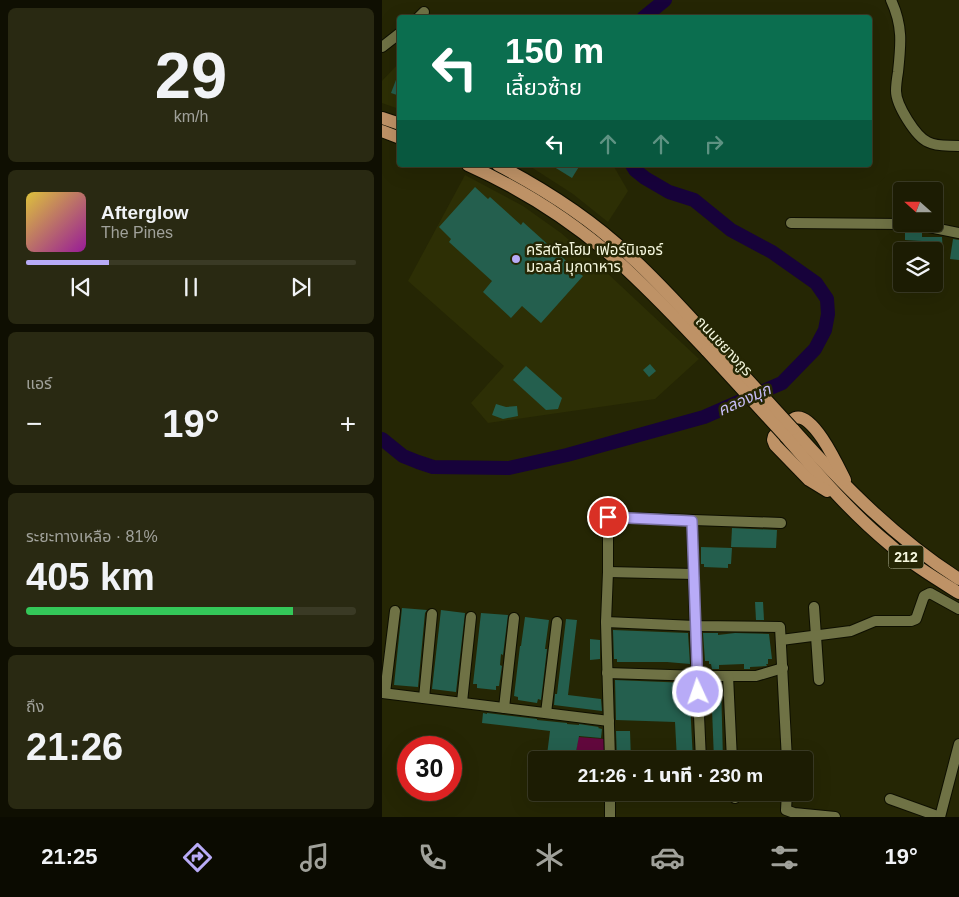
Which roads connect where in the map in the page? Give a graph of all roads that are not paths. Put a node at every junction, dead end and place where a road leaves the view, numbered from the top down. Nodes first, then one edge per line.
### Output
1 (891, 0) edge
2 (397, 35) edge
3 (382, 47) edge
4 (382, 118) edge
5 (397, 123) edge
6 (382, 131) edge
7 (397, 137) edge
8 (958, 146) edge
9 (473, 167) edge
10 (502, 167) edge
11 (791, 223) dead end
12 (893, 224) edge
13 (943, 229) edge
14 (958, 232) edge
15 (711, 347) junction
16 (846, 496) junction
17 (692, 521) junction
18 (781, 524) dead end
19 (608, 572) junction
20 (694, 574) junction
21 (958, 579) edge
22 (958, 592) edge
23 (814, 607) dead end
24 (958, 609) edge
25 (395, 611) dead end
26 (432, 614) dead end
27 (471, 617) dead end
28 (514, 618) dead end
29 (557, 622) dead end
30 (606, 622) junction
31 (695, 626) junction
32 (816, 634) junction
33 (781, 640) junction
34 (782, 668) junction
35 (607, 672) junction
36 (697, 676) junction
37 (728, 676) junction
38 (819, 680) dead end
39 (384, 693) edge
40 (424, 698) junction
41 (462, 702) junction
42 (504, 708) junction
43 (546, 713) junction
44 (609, 721) junction
45 (958, 744) edge
46 (610, 751) edge
47 (701, 751) edge
48 (732, 751) edge
49 (787, 751) edge
50 (890, 799) dead end
51 (610, 801) edge
52 (786, 801) edge
53 (818, 816) edge
54 (610, 817) edge
55 (835, 817) edge
56 (940, 817) edge

1 - 8 street
2 - 3 street
4 - 5 main road
6 - 7 main road
9 - 15 main road, ถนนชยางกูร / 212
10 - 15 main road, ถนนชยางกูร / 212
11 - 12 street
13 - 14 street
15 - 16 main road, ถนนชยางกูร / 212, bridge
16 - 16 main road
16 - 21 main road, ถนนชยางกูร / 212
16 - 22 main road, ถนนชยางกูร / 212
17 - 18 street
17 - 19 street
17 - 20 street
19 - 20 street
19 - 30 street
20 - 31 street
23 - 32 street
24 - 32 street
25 - 39 street
26 - 40 street
27 - 41 street
28 - 42 street
29 - 43 street
30 - 31 street
30 - 35 street
31 - 33 street
31 - 36 street
32 - 33 street
32 - 38 street
33 - 34 street
34 - 37 street
34 - 49 street
35 - 36 street
35 - 44 street
36 - 37 street
36 - 47 street
37 - 48 street
39 - 40 street
40 - 41 street
41 - 42 street
42 - 43 street
43 - 44 street
44 - 46 street
45 - 56 street
50 - 56 street
51 - 54 street
52 - 53 street
53 - 55 street

